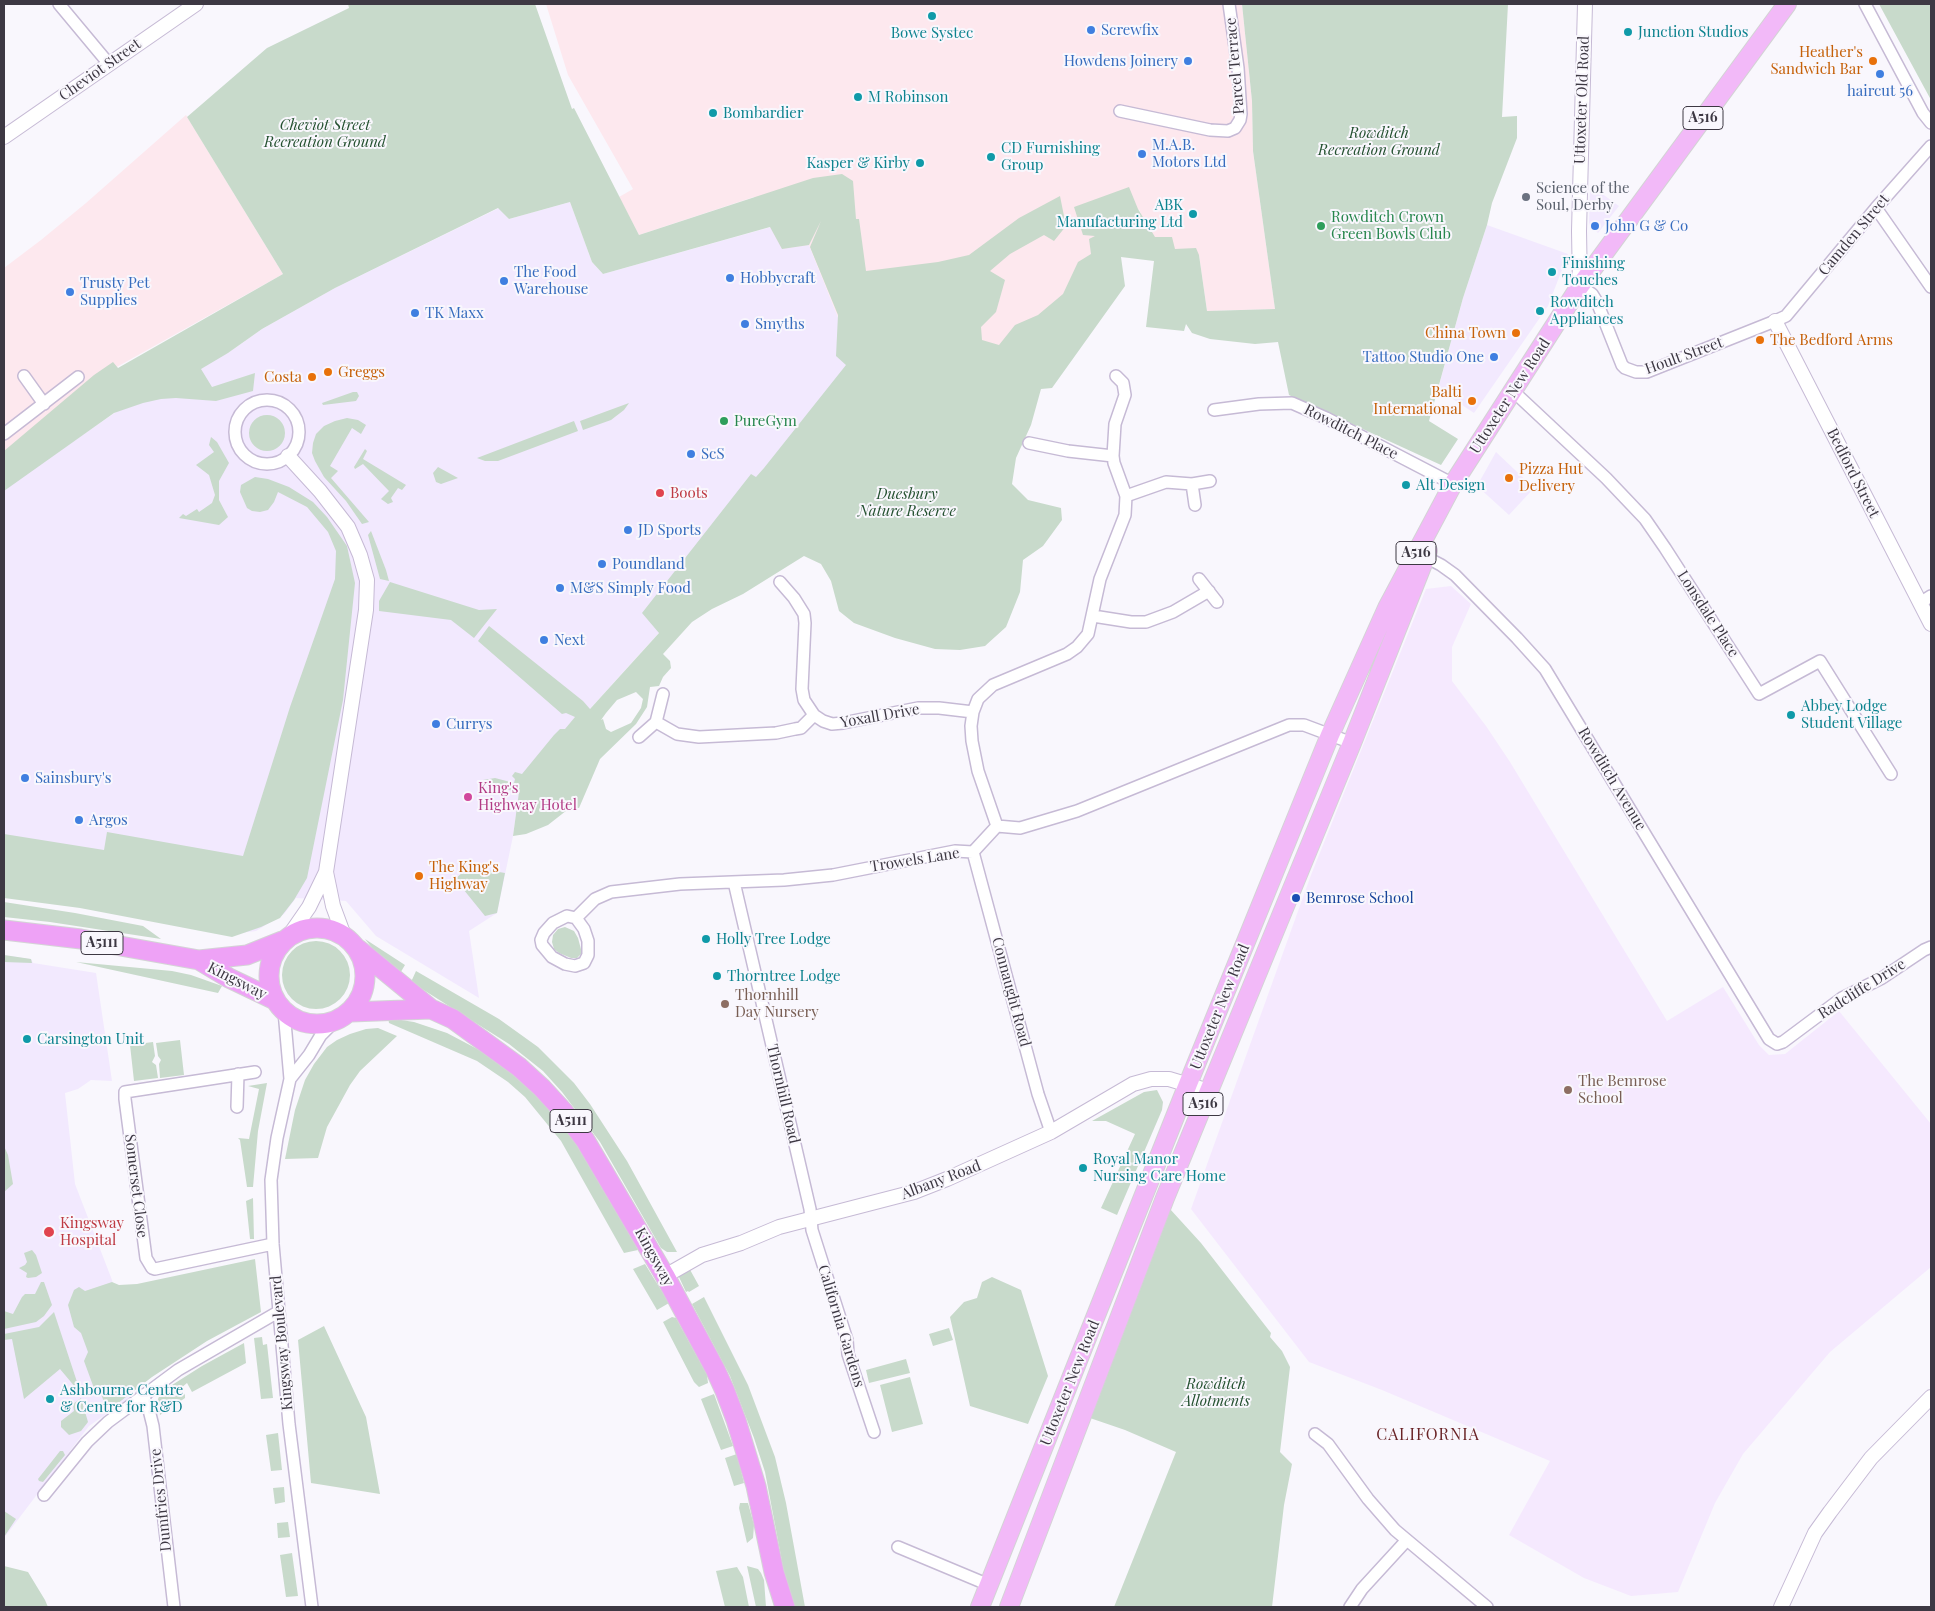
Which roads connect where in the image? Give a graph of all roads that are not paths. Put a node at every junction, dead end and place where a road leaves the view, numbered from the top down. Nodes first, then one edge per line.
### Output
1 (59, 4) edge
2 (196, 4) edge
3 (1230, 4) edge
4 (1585, 4) edge
5 (1787, 4) edge
6 (1865, 4) edge
7 (109, 64) junction
8 (1120, 111) dead end
9 (1931, 123) edge
10 (4, 138) edge
11 (1931, 146) edge
12 (1876, 208) junction
13 (1580, 286) junction
14 (1931, 287) edge
15 (1775, 321) junction
16 (24, 376) dead end
17 (1116, 376) dead end
18 (78, 377) dead end
19 (1513, 391) junction
20 (44, 404) junction
21 (1214, 410) dead end
22 (4, 434) edge
23 (1029, 443) dead end
24 (288, 456) junction
25 (1113, 456) junction
26 (1210, 481) dead end
27 (1192, 484) junction
28 (1449, 492) junction
29 (1126, 496) junction
30 (1195, 505) dead end
31 (1421, 555) junction
32 (1200, 579) dead end
33 (780, 582) dead end
34 (1209, 591) junction
35 (1926, 600) edge
36 (1217, 602) dead end
37 (1093, 616) junction
38 (1931, 624) edge
39 (663, 694) dead end
40 (973, 712) junction
41 (814, 715) junction
42 (656, 722) junction
43 (1330, 735) junction
44 (639, 737) dead end
45 (1352, 743) junction
46 (1891, 774) dead end
47 (997, 826) junction
48 (973, 852) junction
49 (326, 872) junction
50 (734, 882) junction
51 (576, 918) junction
52 (4, 930) edge
53 (343, 933) junction
54 (286, 937) junction
55 (1931, 947) edge
56 (358, 949) junction
57 (199, 960) junction
58 (280, 1006) junction
59 (431, 1009) junction
60 (351, 1012) junction
61 (334, 1022) junction
62 (1769, 1039) joint
63 (255, 1072) dead end
64 (238, 1074) junction
65 (290, 1079) junction
66 (1188, 1084) junction
67 (1209, 1091) junction
68 (237, 1107) dead end
69 (1051, 1132) junction
70 (812, 1218) junction
71 (273, 1244) junction
72 (665, 1276) junction
73 (278, 1312) junction
74 (142, 1395) junction
75 (1931, 1397) edge
76 (874, 1432) dead end
77 (1315, 1434) dead end
78 (44, 1495) dead end
79 (1406, 1541) junction
80 (898, 1548) dead end
81 (774, 1572) junction
82 (989, 1585) junction
83 (174, 1607) edge
84 (312, 1607) edge
85 (775, 1607) edge
86 (785, 1607) edge
87 (980, 1607) edge
88 (1009, 1607) edge
89 (1350, 1607) edge
90 (1487, 1607) edge
91 (1781, 1607) edge

1 - 7 street
2 - 7 street, Cheviot Street
3 - 8 street, Parcel Terrace
4 - 13 street, Uttoxeter Old Road
5 - 13 main road, Uttoxeter New Road / A516
6 - 9 street
7 - 10 street, Cheviot Street
11 - 12 street, Camden Street
12 - 14 street
12 - 15 street, Camden Street
13 - 15 street, Hoult Street
13 - 19 main road, Uttoxeter New Road / A516
15 - 35 street, Bedford Street
16 - 20 street
17 - 25 street
18 - 20 street
19 - 28 main road, Uttoxeter New Road / A516
19 - 46 street, Lonsdale Place
20 - 22 street
21 - 28 street, Rowditch Place
23 - 25 street
24 - 24 street
24 - 49 street
25 - 29 street
26 - 27 street
27 - 29 street
27 - 30 street
28 - 31 main road, Uttoxeter New Road / A516
29 - 37 street
31 - 43 main road, Uttoxeter New Road / A516
31 - 45 main road, Uttoxeter New Road / A516
31 - 62 street, Rowditch Avenue
32 - 34 street
33 - 41 street
34 - 36 street
34 - 37 street
35 - 38 street, Bedford Street
37 - 40 street
39 - 42 street
40 - 41 street, Yoxall Drive
40 - 47 street
41 - 42 street
42 - 44 street
43 - 45 street
43 - 47 street
43 - 66 main road, Uttoxeter New Road / A516
45 - 67 main road, Uttoxeter New Road / A516
47 - 48 street, Trowels Lane
48 - 50 street, Trowels Lane
48 - 69 street, Connaught Road
49 - 53 street
49 - 54 street
50 - 51 street, Trowels Lane
50 - 70 street, Thornhill Road
51 - 51 street
52 - 57 highway, Kingsway / A5111
53 - 54 highway, A5111
53 - 56 highway, A5111
54 - 57 highway, Kingsway / A5111
54 - 58 highway
55 - 62 street, Radcliffe Drive
56 - 59 highway, Kingsway / A5111
56 - 60 highway, A5111
57 - 58 highway, Kingsway / A5111
58 - 61 highway, A5111
58 - 65 street
59 - 60 highway, Kingsway / A5111
59 - 72 highway, Kingsway / A5111
60 - 61 highway, A5111
61 - 65 street
63 - 64 street, Somerset Close
64 - 68 street
64 - 71 street, Somerset Close
65 - 71 street, Kingsway Boulevard
66 - 67 street, Albany Road
66 - 69 street, Albany Road
66 - 82 main road, Uttoxeter New Road / A516
67 - 88 main road, Uttoxeter New Road / A516
69 - 70 street, Albany Road
70 - 72 street, Albany Road
70 - 76 street, California Gardens
71 - 73 street, Kingsway Boulevard
72 - 81 highway, Kingsway / A5111
73 - 74 street
73 - 84 street, Kingsway Boulevard
74 - 78 street
74 - 83 street, Dumfries Drive
75 - 91 street
77 - 79 street
79 - 89 street
79 - 90 street
80 - 82 street
81 - 85 highway, Kingsway / A5111
81 - 86 highway, Kingsway / A5111
82 - 87 main road, Uttoxeter New Road / A516

